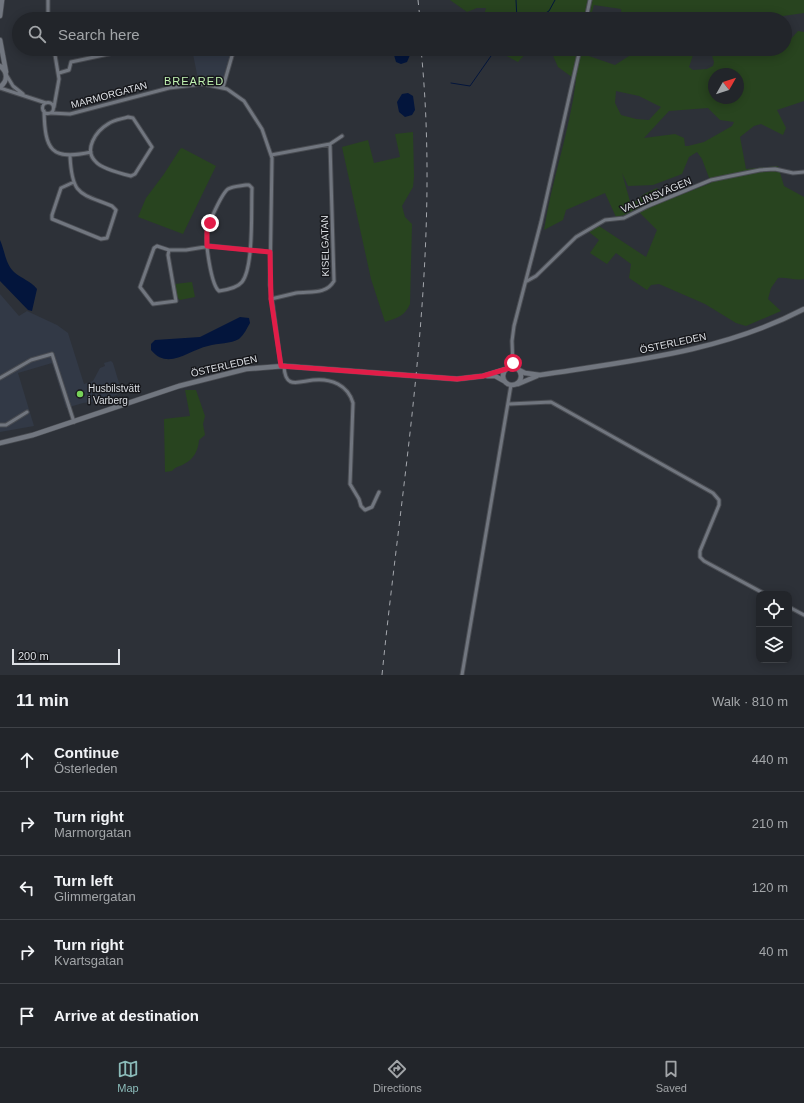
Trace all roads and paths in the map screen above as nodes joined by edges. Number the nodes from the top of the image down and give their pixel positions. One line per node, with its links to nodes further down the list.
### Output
1 (2, 0): 6 (main road)
2 (48, 0): 4 (street)
3 (590, 0): 5 (street)
4 (48, 12)
5 (587, 12)
6 (0, 16)
7 (0, 40): 14 (main road)
8 (55, 56): 13 (street)
9 (99, 56): 13 (street)
10 (232, 56): 16 (street)
11 (578, 56): 37 (street)
12 (0, 66): 14 (main road)
13 (59, 73): 17 (street)
14 (6, 74): 15 (main road); 18 (street)
15 (0, 87): 18 (street)
16 (223, 87): 24 (street, MARMORGATAN); 29 (street, MARMORGATAN)
17 (57, 94): 20 (street); 21 (street)
18 (26, 96): 19 (street)
19 (34, 100): 20 (street, MARMORGATAN); 22 (street)
20 (47, 103): 21 (street, MARMORGATAN); 22 (street)
21 (54, 108): 23 (street); 24 (street, MARMORGATAN)
22 (43, 109): 23 (street); 25 (street)
23 (51, 113): 24 (street, MARMORGATAN); 25 (street)
24 (61, 114)
25 (44, 122): 30 (street)
26 (342, 136): 27 (street)
27 (330, 144): 29 (street); 38 (street, KISELGATAN)
28 (91, 152): 28 (street); 30 (street)
29 (271, 155): 36 (street, MARMORGATAN)
30 (70, 156): 32 (street)
31 (804, 172): 37 (street, VALLINSVÄGEN)
32 (74, 182): 32 (street)
33 (207, 246): 34 (street); 35 (street); 35 (street); 35 (street)
34 (169, 250): 34 (street)
35 (250, 250): 36 (street)
36 (270, 252): 38 (street, MARMORGATAN)
37 (527, 281): 41 (street)
38 (271, 299): 40 (street, MARMORGATAN)
39 (804, 309): 45 (main road, ÖSTERLEDEN)
40 (283, 366): 44 (main road, ÖSTERLEDEN); 52 (main road, ÖSTERLEDEN); 55 (street, MARMORGATAN)
41 (513, 367): 42 (main road, ÖSTERLEDEN); 43 (main road, ÖSTERLEDEN)
42 (506, 369): 44 (main road, ÖSTERLEDEN); 47 (main road)
43 (519, 370): 45 (main road, ÖSTERLEDEN); 48 (main road)
44 (485, 375): 47 (main road, ÖSTERLEDEN)
45 (541, 375): 48 (main road, ÖSTERLEDEN)
46 (0, 378): 52 (street)
47 (505, 382): 49 (main road, ÖSTERLEDEN)
48 (517, 384): 49 (main road, ÖSTERLEDEN)
49 (511, 385): 50 (street)
50 (509, 404): 56 (street); 59 (street)
51 (27, 412): 53 (street)
52 (74, 422): 54 (main road, ÖSTERLEDEN)
53 (0, 425)
54 (0, 443)
55 (379, 492)
56 (760, 591)
57 (792, 609): 58 (street)
58 (804, 615)
59 (462, 675)

